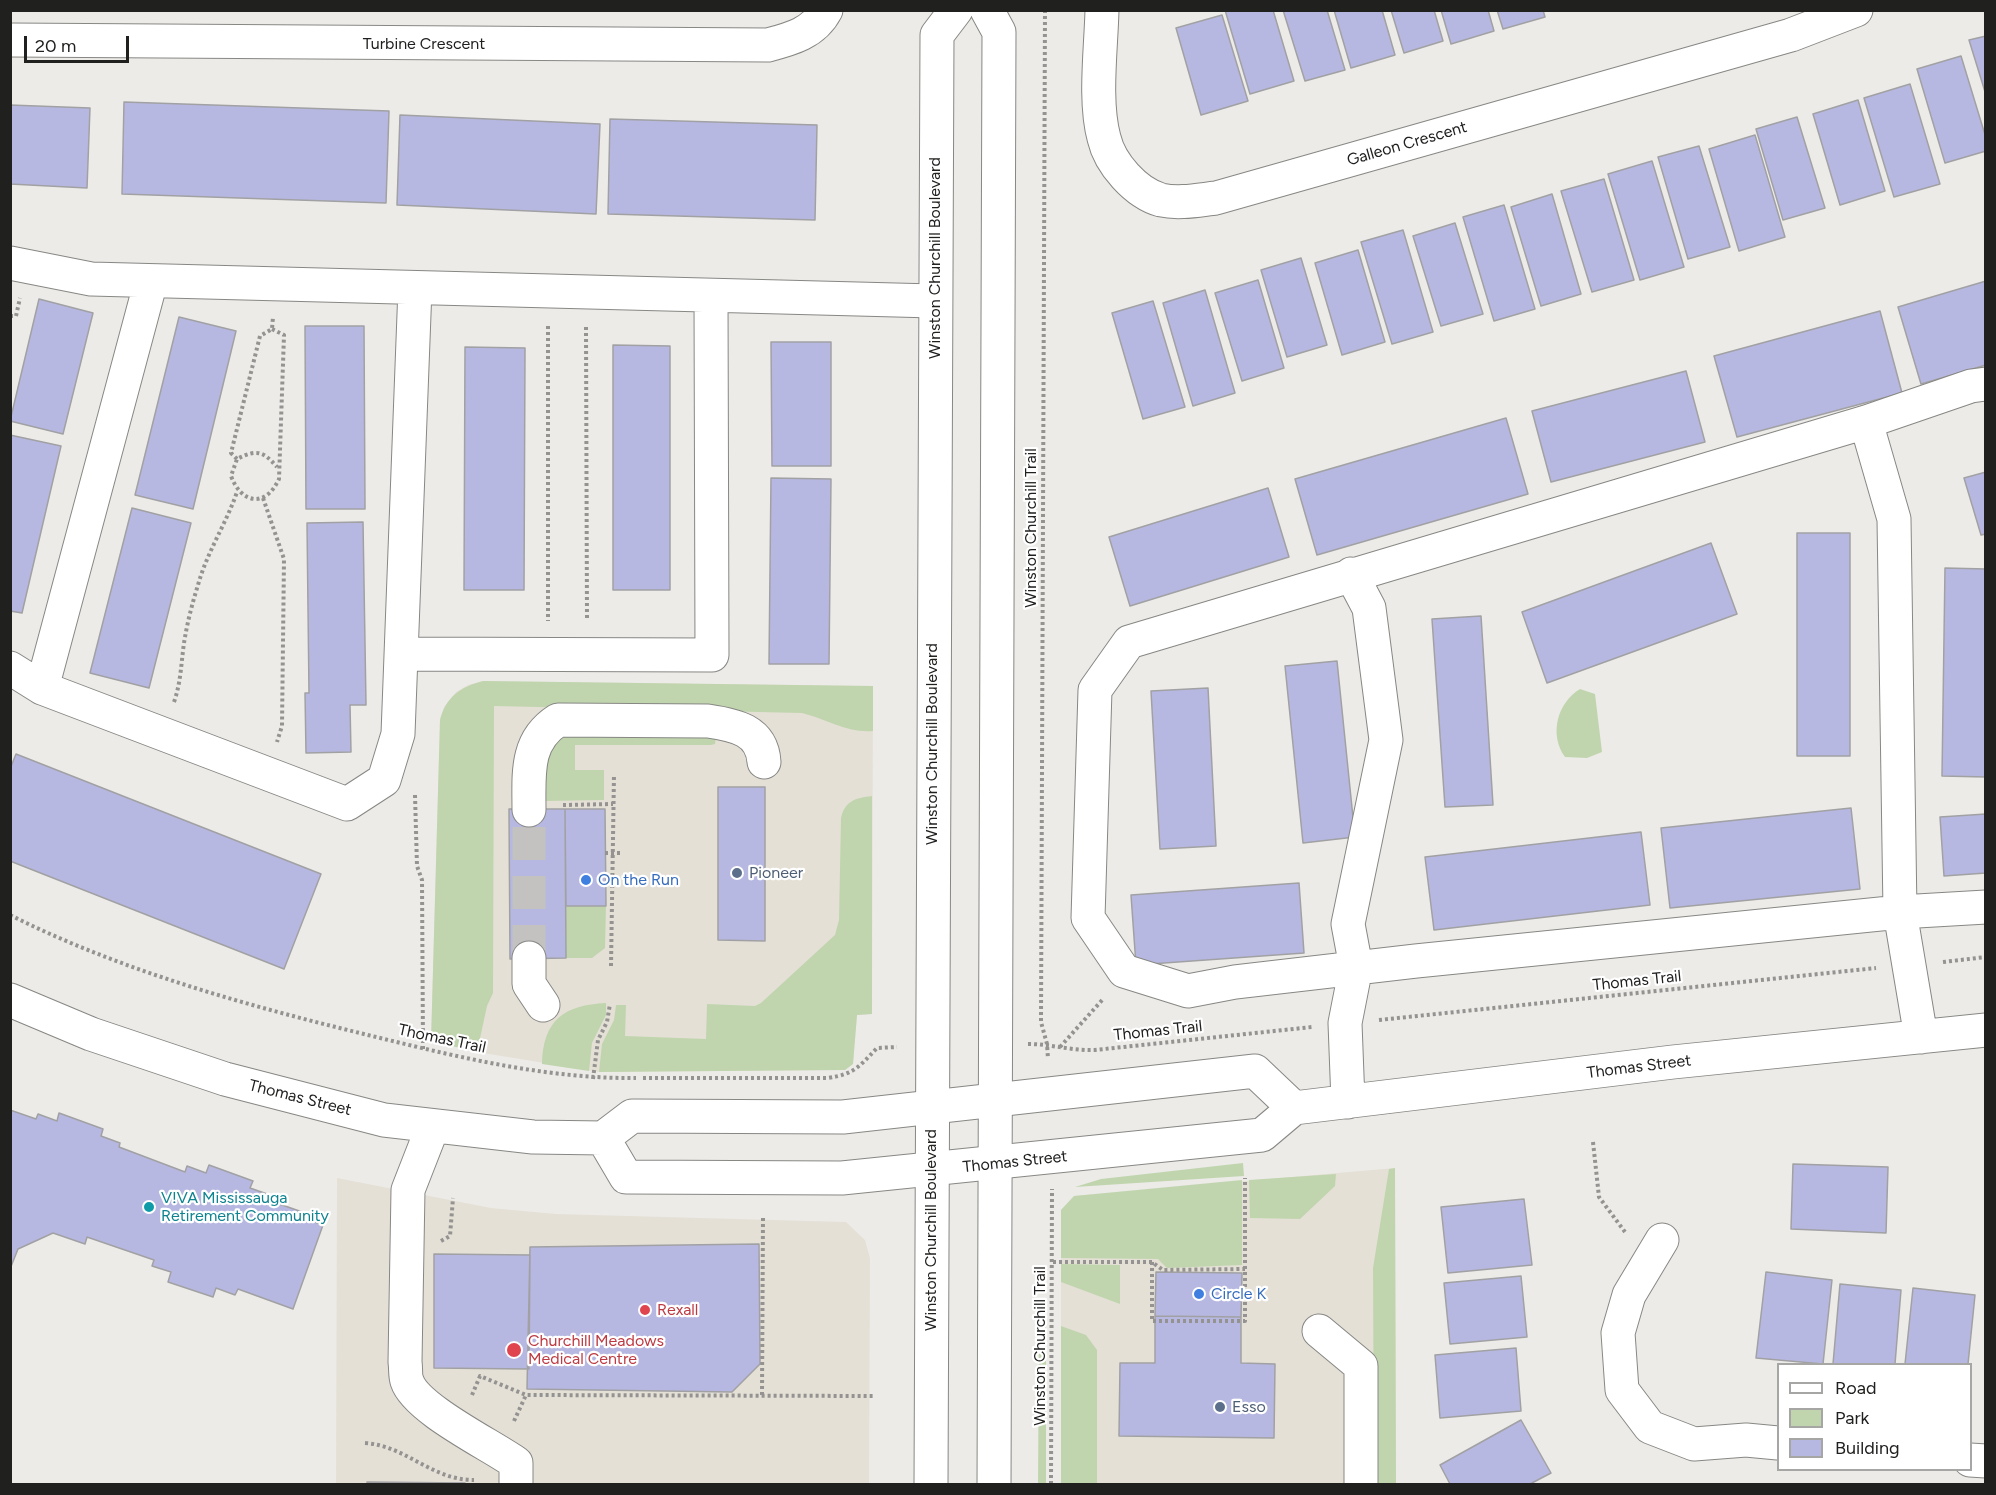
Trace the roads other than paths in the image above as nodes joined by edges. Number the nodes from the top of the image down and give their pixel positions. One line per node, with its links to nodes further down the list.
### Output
1 (826, 10): 6 (street, Turbine Crescent)
2 (956, 10): 11 (street, Winston Churchill Boulevard)
3 (987, 10): 28 (street)
4 (1102, 10): 5 (street, Galleon Crescent)
5 (1856, 10)
6 (10, 40)
7 (10, 263): 8 (street)
8 (151, 281): 9 (street); 17 (street)
9 (415, 288): 10 (street); 15 (street)
10 (711, 296): 11 (street); 15 (street)
11 (934, 301): 30 (street, Winston Churchill Boulevard)
12 (1986, 384): 13 (street)
13 (1866, 422): 14 (street); 21 (street)
14 (1351, 574): 23 (street); 23 (street)
15 (401, 654): 17 (street)
16 (10, 668): 17 (street)
17 (42, 688)
18 (764, 762): 19 (street)
19 (529, 810)
20 (1986, 907): 21 (street)
21 (1900, 912): 23 (street); 27 (street)
22 (529, 958): 25 (street)
23 (1356, 967): 29 (street)
24 (10, 1000): 32 (street, Thomas Street)
25 (543, 1005)
26 (1986, 1030): 27 (street, Thomas Street)
27 (1921, 1037): 29 (street, Thomas Street)
28 (995, 1100): 30 (street); 31 (street); 34 (street)
29 (1348, 1102): 31 (street, Thomas Street)
30 (931, 1107): 33 (street); 35 (street, Winston Churchill Boulevard)
31 (1294, 1108): 34 (street, Thomas Street)
32 (433, 1126): 33 (street, Thomas Street); 39 (street)
33 (603, 1138): 35 (street, Thomas Street)
34 (994, 1164): 35 (street, Thomas Street); 41 (street)
35 (931, 1170): 40 (street, Winston Churchill Boulevard)
36 (1654, 1251): 38 (street)
37 (1319, 1331): 42 (street)
38 (1777, 1443)
39 (516, 1485)
40 (931, 1485)
41 (994, 1485)
42 (1361, 1485)

